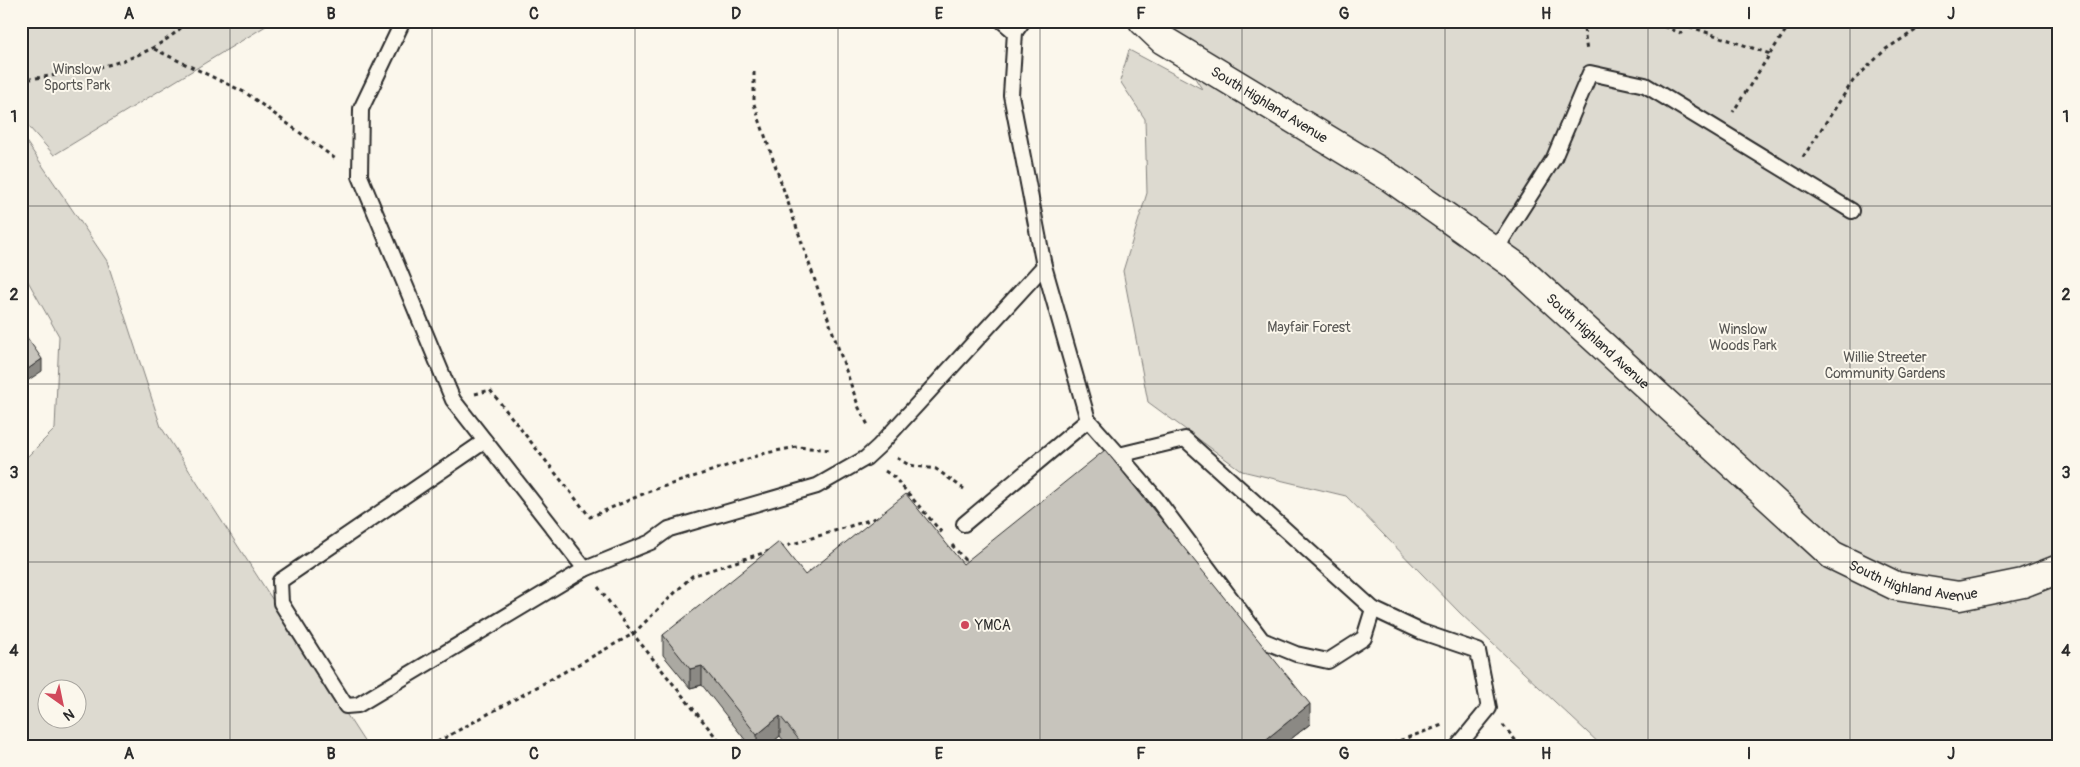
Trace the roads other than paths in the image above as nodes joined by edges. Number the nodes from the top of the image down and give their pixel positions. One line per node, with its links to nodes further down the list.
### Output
1 (403, 21): 9 (lane)
2 (1002, 21): 4 (lane)
3 (1143, 21): 6 (street, South Highland Avenue)
4 (1019, 27): 7 (lane)
5 (1852, 211): 6 (lane)
6 (1497, 252): 13 (street, South Highland Avenue)
7 (1044, 266): 8 (lane); 12 (lane)
8 (1088, 420): 10 (lane); 11 (lane)
9 (486, 441): 12 (lane); 12 (lane)
10 (1119, 455): 14 (lane); 14 (lane)
11 (964, 524)
12 (585, 569)
13 (2059, 569)
14 (1373, 609): 15 (lane)
15 (1458, 746)

